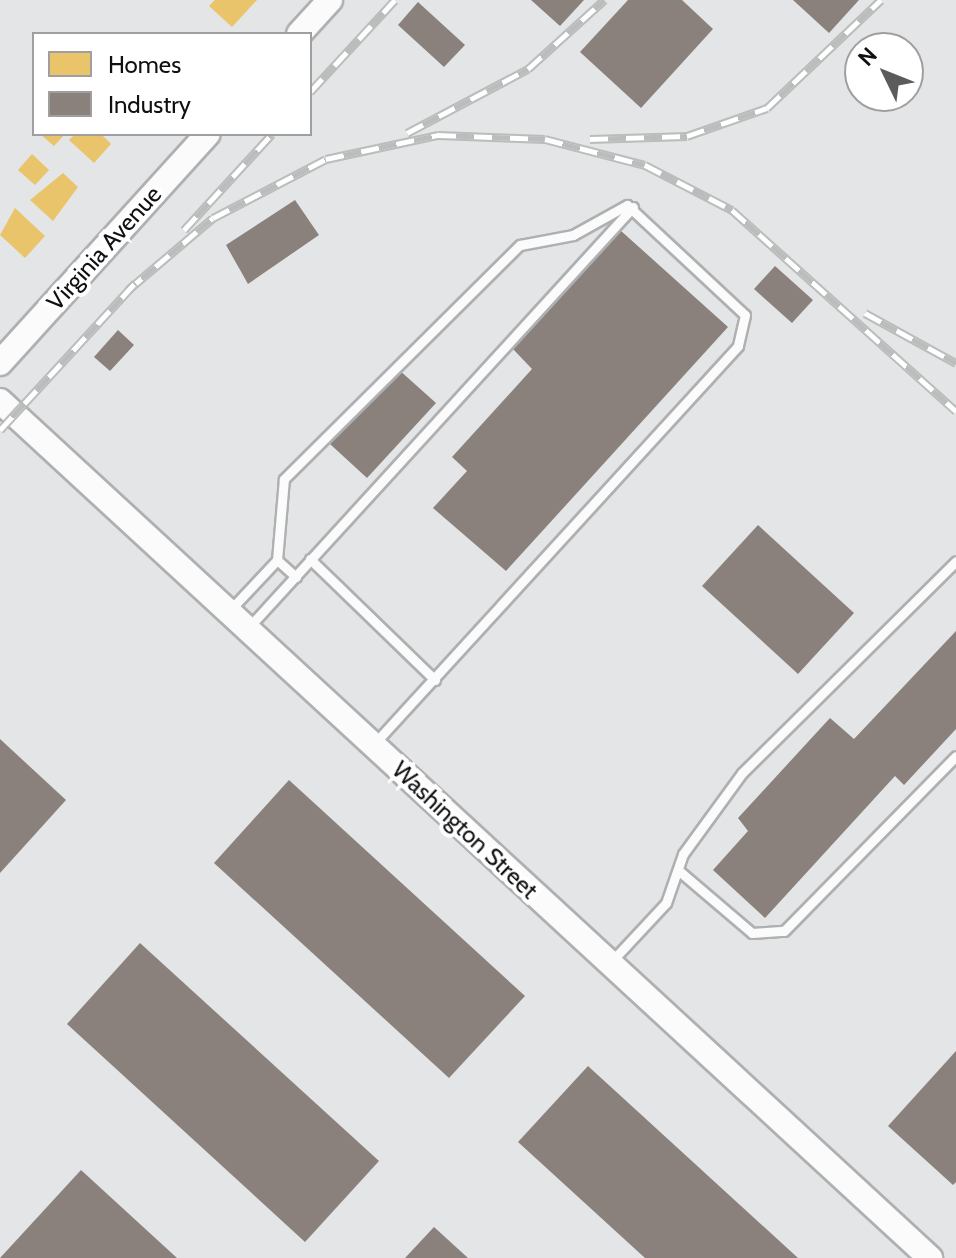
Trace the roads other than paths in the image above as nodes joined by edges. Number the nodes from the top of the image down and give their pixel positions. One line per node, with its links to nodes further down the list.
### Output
1 (330, 0): 2 (street)
2 (301, 32)
3 (206, 136): 5 (street, Virginia Avenue)
4 (633, 207): 7 (lane); 8 (lane); 13 (lane)
5 (0, 363)
6 (0, 401): 11 (street, Washington Street)
7 (310, 559): 10 (lane); 13 (lane)
8 (277, 560): 10 (lane); 11 (lane)
9 (956, 561): 16 (lane)
10 (296, 577): 12 (lane)
11 (228, 612): 12 (street, Washington Street)
12 (247, 629): 14 (street, Washington Street)
13 (435, 680): 14 (lane)
14 (373, 745): 17 (street, Washington Street)
15 (956, 756): 16 (lane)
16 (678, 870): 17 (lane)
17 (610, 963): 18 (street, Washington Street)
18 (930, 1258)

